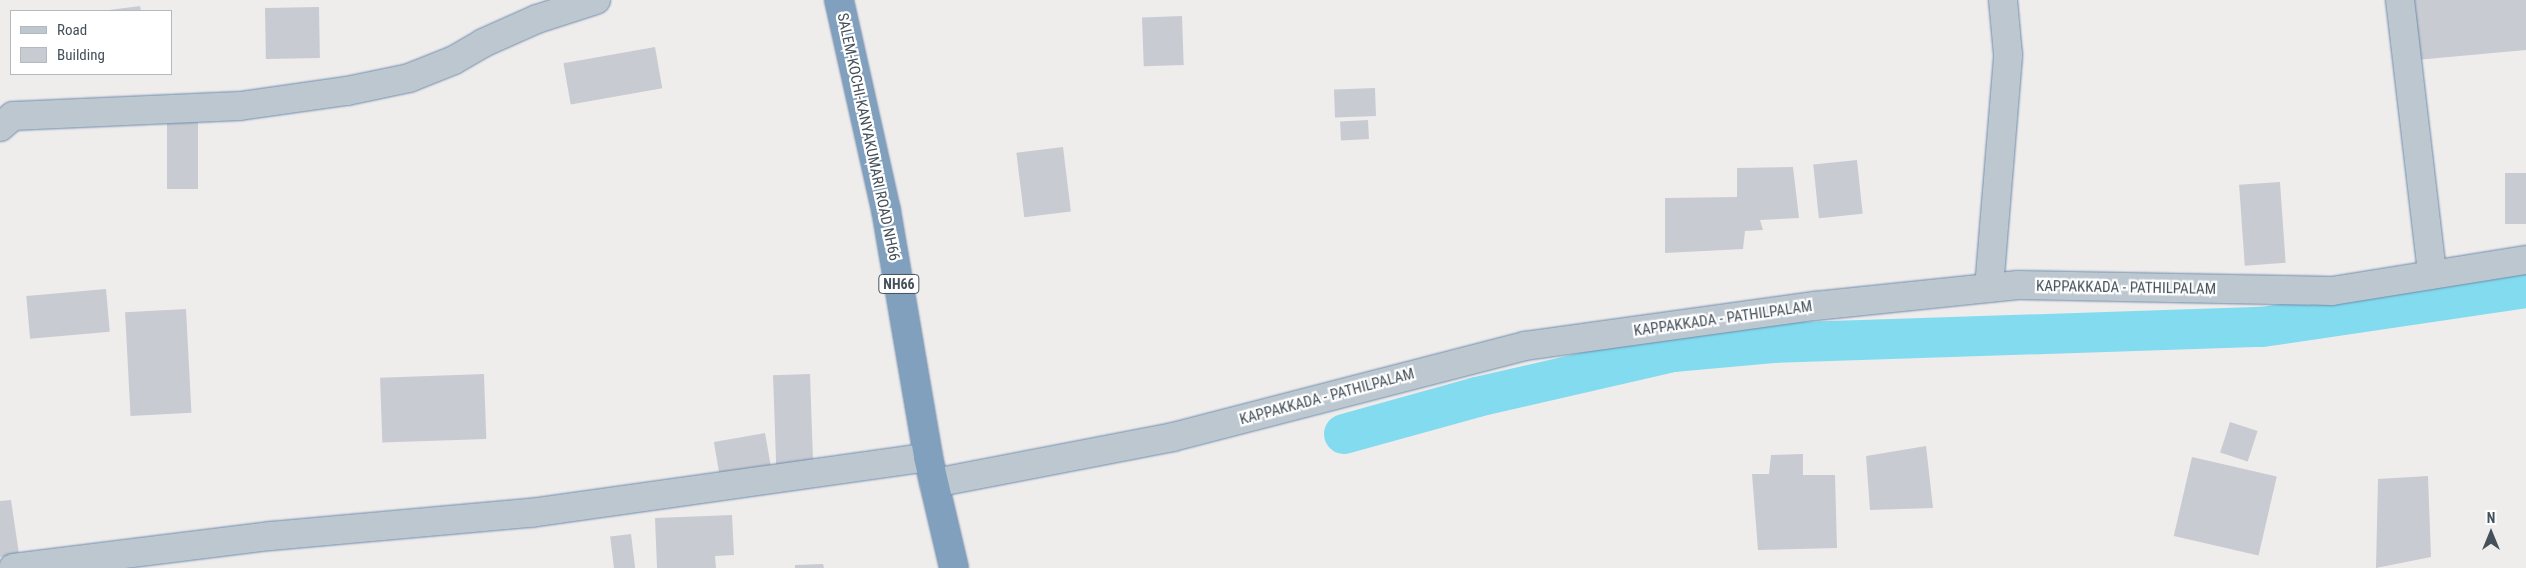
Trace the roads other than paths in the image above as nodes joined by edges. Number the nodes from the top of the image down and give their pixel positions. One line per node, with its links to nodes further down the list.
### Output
1 (596, 0): 5 (street)
2 (839, 0): 9 (highway, SALEM-KOCHI-KANYAKUMARI ROAD NH66 / NH66)
3 (2004, 0): 8 (street)
4 (2400, 0): 7 (street)
5 (0, 127)
6 (2526, 260): 7 (street, KAPPAKKADA - PATHILPALAM)
7 (2432, 274): 8 (street, KAPPAKKADA - PATHILPALAM)
8 (1989, 288): 10 (street, KAPPAKKADA - PATHILPALAM)
9 (928, 457): 10 (highway, SALEM-KOCHI-KANYAKUMARI ROAD NH66 / NH66); 11 (street)
10 (934, 484): 12 (highway, SALEM-KOCHI-KANYAKUMARI ROAD NH66 / NH66)
11 (13, 568)
12 (954, 568)

